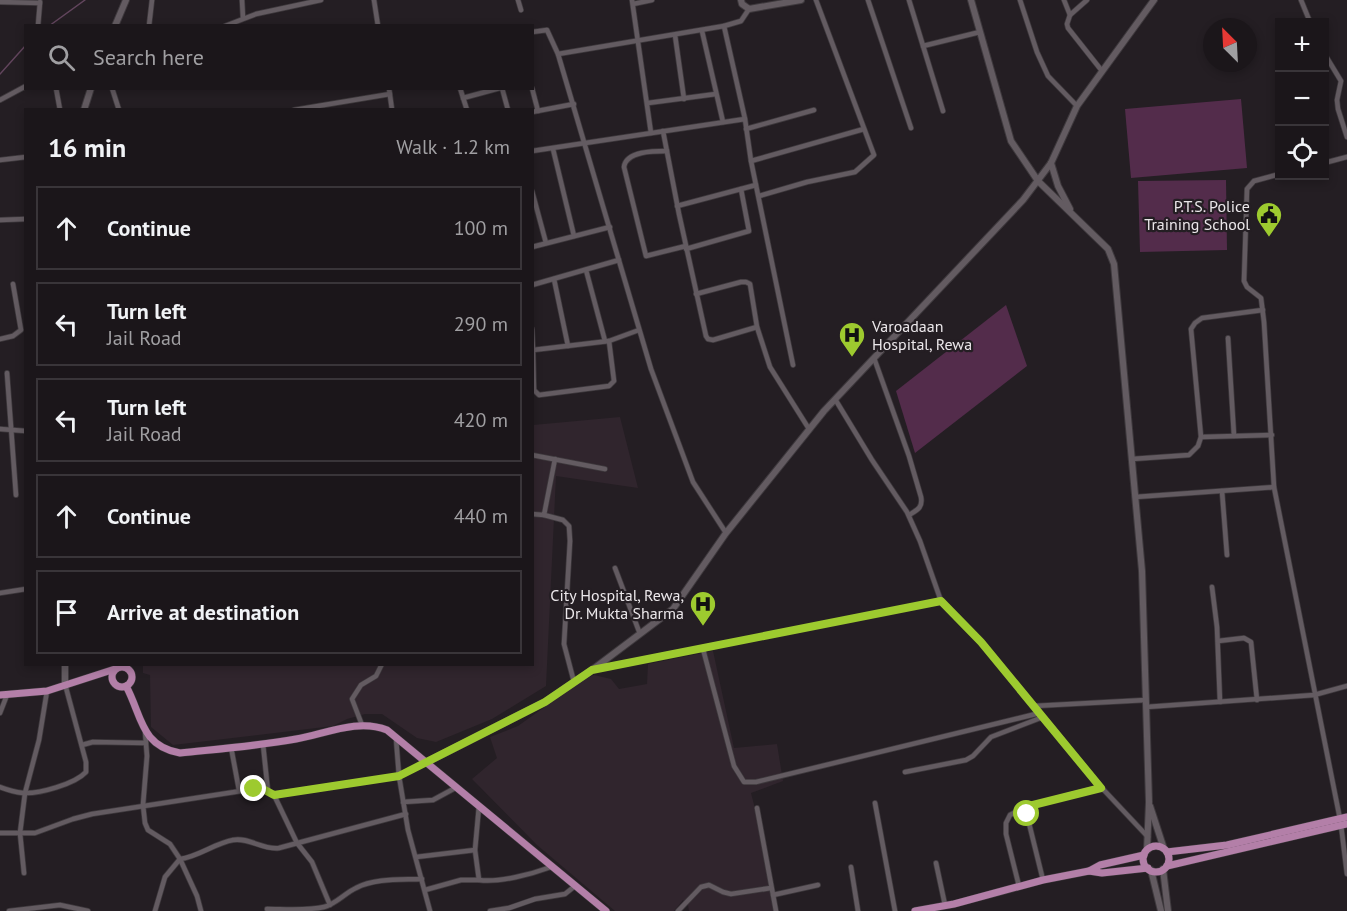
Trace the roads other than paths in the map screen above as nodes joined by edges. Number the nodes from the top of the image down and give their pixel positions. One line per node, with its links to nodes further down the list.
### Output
1 (126, 0): 29 (main road)
2 (152, 0): 30 (street)
3 (242, 0): 26 (street)
4 (321, 0): 26 (street)
5 (374, 0): 32 (street)
6 (518, 0): 23 (street)
7 (652, 0): 21 (street)
8 (741, 0): 24 (main road)
9 (801, 0): 22 (main road)
10 (816, 0): 73 (street)
11 (868, 0): 71 (street)
12 (909, 0): 39 (street)
13 (971, 0): 36 (main road)
14 (1020, 0): 58 (street)
15 (1064, 0): 25 (street)
16 (1087, 0): 25 (street)
17 (1154, 0): 42 (main road)
18 (1301, 0): 27 (street)
19 (0, 2): 20 (street)
20 (40, 2): 28 (street)
21 (633, 2): 38 (street)
22 (776, 2): 24 (main road)
23 (521, 9)
24 (749, 9): 33 (street)
25 (1070, 15): 42 (street)
26 (243, 18): 31 (street)
27 (1308, 18)
28 (37, 24)
29 (116, 24)
30 (149, 24)
31 (230, 24)
32 (378, 24)
33 (724, 26): 35 (street); 69 (street)
34 (534, 32): 40 (street)
35 (702, 32): 37 (street); 52 (street)
36 (980, 32): 39 (street); 88 (main road)
37 (675, 35): 38 (street); 54 (street)
38 (639, 41): 40 (street); 56 (street)
39 (923, 46): 68 (street)
40 (558, 54): 57 (street)
41 (1329, 61): 76 (street)
42 (1102, 72): 58 (main road)
43 (24, 87): 55 (street)
44 (56, 90): 59 (street)
45 (90, 90): 60 (main road)
46 (113, 90): 61 (street)
47 (461, 90): 53 (street)
48 (493, 90): 53 (street)
49 (502, 90): 65 (street)
50 (532, 90): 67 (street)
51 (389, 91): 62 (street); 63 (street)
52 (716, 94): 54 (street); 70 (street)
53 (463, 98): 64 (street)
54 (684, 99): 56 (street)
55 (0, 100)
56 (648, 103): 75 (street)
57 (574, 104): 67 (street); 77 (street)
58 (1077, 106): 86 (main road)
59 (60, 108)
60 (85, 108)
61 (118, 108)
62 (304, 108)
63 (392, 108)
64 (466, 108)
65 (507, 108)
66 (814, 110): 72 (street)
67 (535, 111)
68 (943, 111)
69 (745, 120): 70 (street); 72 (street)
70 (723, 122): 74 (street)
71 (911, 128)
72 (746, 129): 84 (street)
73 (864, 129): 84 (street); 91 (street)
74 (663, 131): 75 (street); 80 (street)
75 (651, 132): 77 (street)
76 (1347, 137)
77 (585, 143): 78 (street); 97 (street)
78 (553, 149): 79 (street); 98 (street)
79 (534, 151)
80 (667, 151): 93 (street); 101 (street)
81 (24, 157): 83 (street)
82 (1347, 157): 85 (street)
83 (0, 160)
84 (751, 161): 89 (street)
85 (1329, 162)
86 (1051, 163): 88 (main road); 94 (main road)
87 (1275, 175): 108 (street)
88 (1038, 181): 94 (main road); 116 (main road)
89 (756, 185): 90 (street); 91 (street)
90 (741, 189): 93 (street); 101 (street)
91 (759, 196): 117 (street)
92 (534, 198): 99 (street)
93 (677, 206): 101 (street)
94 (1071, 213): 130 (main road)
95 (0, 219): 96 (street)
96 (24, 219)
97 (610, 227): 98 (street); 102 (street)
98 (574, 236): 99 (street)
99 (546, 243): 100 (street)
100 (534, 246)
101 (686, 248): 107 (street)
102 (619, 260): 103 (street); 110 (street)
103 (586, 270): 104 (street); 113 (street)
104 (554, 279): 106 (street); 114 (street)
105 (13, 284): 112 (street)
106 (534, 284)
107 (696, 294): 109 (street); 109 (street)
108 (1263, 310): 125 (street); 127 (street)
109 (757, 327): 122 (street)
110 (639, 330): 113 (street); 139 (street)
111 (1228, 338): 126 (street)
112 (0, 339)
113 (607, 341): 114 (street); 119 (street)
114 (568, 346): 115 (street)
115 (534, 350)
116 (874, 358): 120 (main road); 138 (street)
117 (793, 365)
118 (7, 373): 123 (street)
119 (534, 390)
120 (835, 399): 122 (main road); 138 (street)
121 (0, 429): 123 (street)
122 (809, 429): 139 (main road)
123 (12, 430): 124 (street); 134 (street)
124 (24, 431)
125 (1272, 435): 126 (street); 132 (street)
126 (1234, 436): 127 (street)
127 (1201, 437): 130 (street)
128 (534, 455): 129 (street)
129 (555, 459): 131 (street); 137 (street)
130 (1132, 459): 135 (main road)
131 (605, 469)
132 (1274, 487): 133 (street); 159 (street)
133 (1222, 491): 135 (street); 140 (street)
134 (16, 495)
135 (1135, 496): 162 (main road)
136 (534, 514): 137 (street)
137 (544, 515): 153 (street)
138 (909, 515): 145 (street)
139 (726, 533): 146 (main road)
140 (1227, 555)
141 (615, 568): 146 (street)
142 (1212, 587): 147 (street)
143 (24, 589): 144 (street)
144 (0, 593)
145 (941, 601): 148 (street); 163 (street)
146 (640, 634): 152 (main road)
147 (1218, 641): 160 (street); 161 (street)
148 (703, 649): 152 (street); 165 (street)
149 (65, 666): 154 (main road)
150 (381, 666): 166 (street)
151 (115, 669): 154 (main road); 155 (main road); 155 (main road)
152 (592, 670): 153 (main road)
153 (574, 682): 173 (main road)
154 (65, 684): 157 (main road); 171 (street)
155 (126, 686): 167 (main road)
156 (1347, 686): 159 (street)
157 (47, 691): 158 (main road); 181 (street)
158 (4, 695): 164 (street)
159 (1314, 695): 160 (street); 191 (street)
160 (1257, 700): 161 (street)
161 (1220, 702): 162 (street)
162 (1146, 704): 163 (street); 184 (main road)
163 (1034, 706): 165 (street)
164 (0, 713)
165 (1041, 715): 174 (street); 178 (street)
166 (362, 725): 168 (main road); 170 (main road)
167 (145, 731): 169 (street); 172 (main road)
168 (396, 738): 173 (main road); 175 (street)
169 (146, 743): 171 (street); 186 (street)
170 (262, 743): 172 (main road); 180 (street)
171 (82, 745): 181 (street)
172 (231, 747): 179 (street)
173 (427, 762): 175 (street); 177 (main road)
174 (904, 772)
175 (399, 776): 182 (street); 183 (street)
176 (0, 787): 181 (street)
177 (457, 787): 183 (street); 187 (main road)
178 (1101, 788): 188 (street); 194 (street)
179 (239, 790): 180 (street); 186 (street)
180 (268, 792): 182 (street)
181 (25, 794): 193 (street)
182 (274, 795): 195 (street)
183 (404, 802): 190 (street)
184 (1149, 802): 194 (main road); 197 (main road)
185 (875, 803): 231 (street)
186 (144, 805): 193 (street); 200 (street)
187 (479, 806): 196 (street); 202 (main road)
188 (1025, 807): 211 (street); 214 (street)
189 (757, 808): 215 (street)
190 (406, 814): 195 (street); 199 (street)
191 (1344, 821): 197 (main road); 204 (main road); 208 (street)
192 (0, 833): 193 (street)
193 (21, 833): 207 (street)
194 (1148, 837): 198 (main road)
195 (297, 843): 200 (street); 219 (street)
196 (475, 850): 199 (street); 210 (street)
197 (1166, 850): 198 (main road); 204 (main road)
198 (1146, 853): 205 (main road); 206 (main road)
199 (416, 857): 209 (street)
200 (180, 860): 223 (street); 224 (street)
201 (936, 863): 218 (street)
202 (551, 867): 210 (street); 213 (main road)
203 (851, 867): 230 (street)
204 (1165, 868): 205 (main road); 234 (main road)
205 (1149, 869): 206 (main road); 233 (main road)
206 (1089, 871): 211 (main road)
207 (24, 873)
208 (1347, 874)
209 (422, 879): 216 (street); 219 (street)
210 (479, 880): 216 (street)
211 (1043, 880): 214 (main road)
212 (818, 885): 217 (street)
213 (575, 886): 226 (street); 227 (main road)
214 (1019, 886): 218 (main road)
215 (771, 888): 217 (street); 228 (street)
216 (425, 890): 225 (street)
217 (773, 895): 229 (street)
218 (945, 905): 232 (main road)
219 (326, 908): 220 (street)
220 (267, 909)
221 (9, 911): 222 (street)
222 (88, 911)
223 (154, 911)
224 (201, 911)
225 (430, 911)
226 (490, 911)
227 (606, 911)
228 (678, 911)
229 (776, 911)
230 (858, 911)
231 (895, 911)
232 (915, 911)
233 (1161, 911)
234 (1168, 911)

